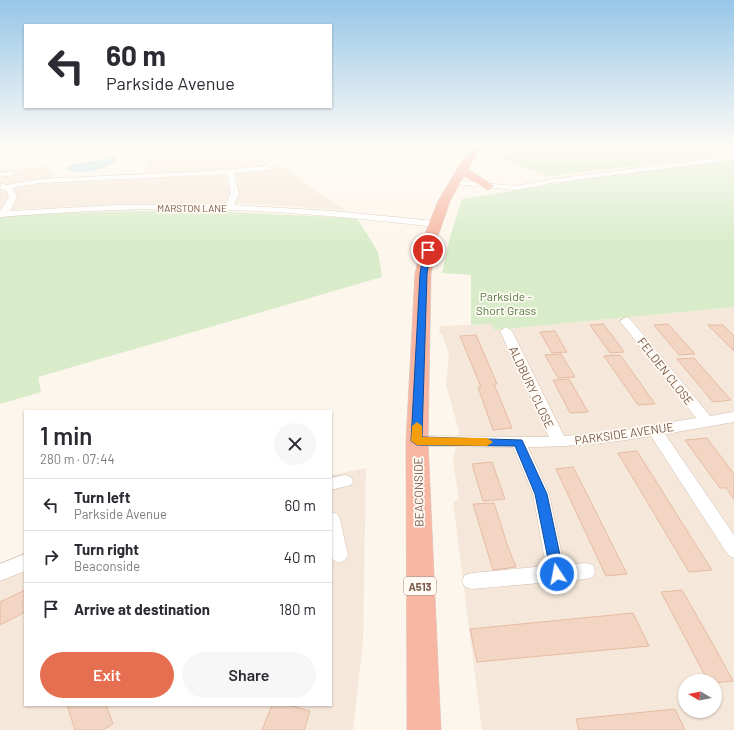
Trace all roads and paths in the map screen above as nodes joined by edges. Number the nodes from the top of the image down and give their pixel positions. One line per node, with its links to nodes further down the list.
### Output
1 (81, 179): 7 (street)
2 (232, 179): 9 (street)
3 (455, 179): 6 (highway, BEACONSIDE / A513)
4 (475, 179): 8 (highway)
5 (566, 179): 8 (street)
6 (453, 182): 8 (street); 11 (highway, BEACONSIDE / A513)
7 (4, 185): 10 (street)
8 (488, 186)
9 (228, 207): 10 (street, MARSTON LANE); 11 (street, MARSTON LANE)
10 (2, 214)
11 (435, 224): 17 (highway, BEACONSIDE / A513)
12 (626, 320): 15 (street, FELDEN CLOSE)
13 (506, 331): 19 (street, ALDBURY CLOSE)
14 (734, 417): 15 (street, PARKSIDE AVENUE)
15 (706, 421): 16 (street, PARKSIDE AVENUE)
16 (654, 430): 19 (street, PARKSIDE AVENUE); 21 (street)
17 (417, 441): 18 (street, PARKSIDE AVENUE); 28 (highway, BEACONSIDE / A513)
18 (518, 442): 19 (street, PARKSIDE AVENUE); 26 (street)
19 (559, 442)
20 (332, 523): 22 (street)
21 (734, 550)
22 (339, 554)
23 (24, 562): 25 (street)
24 (586, 571): 26 (street)
25 (0, 573)
26 (557, 574): 27 (street)
27 (472, 581)
28 (424, 730)

